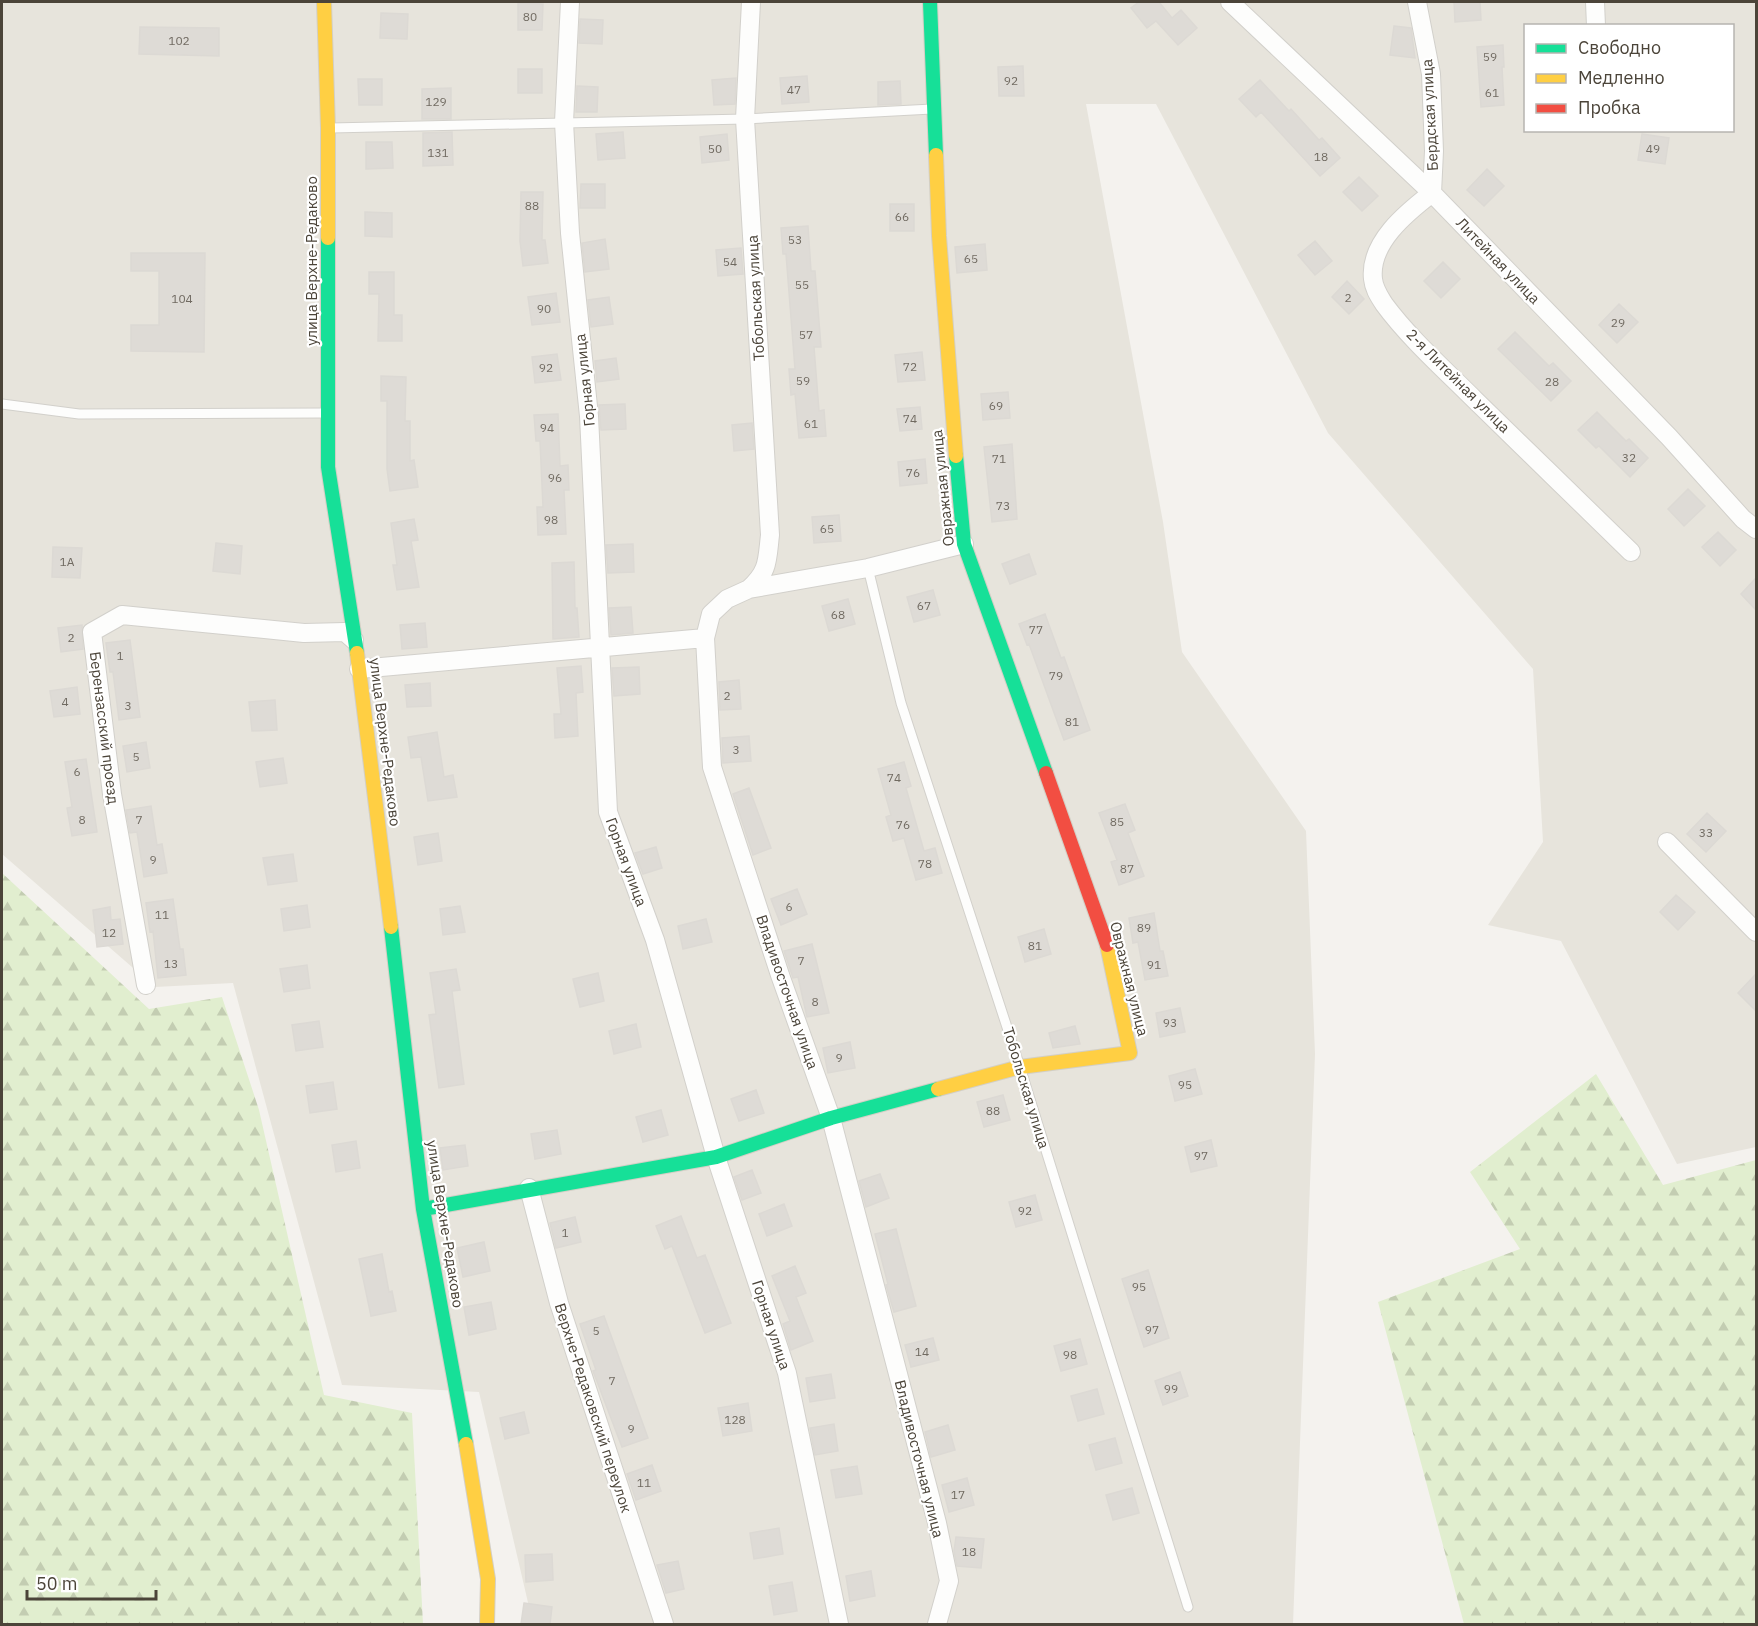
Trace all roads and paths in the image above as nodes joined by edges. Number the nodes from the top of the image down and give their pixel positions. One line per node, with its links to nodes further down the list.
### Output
1 (324, 2): 12 (street, улица Верхне-Редаково)
2 (570, 2): 11 (street, Горная улица)
3 (751, 2): 10 (street, Тобольская улица)
4 (930, 2): 9 (street, Овражная улица)
5 (1230, 2): 13 (street, Литейная улица)
6 (1417, 2): 13 (street, Бердская улица)
7 (1595, 2): 8 (street)
8 (1596, 24)
9 (933, 109): 10 (lane); 17 (street, Овражная улица)
10 (746, 119): 11 (lane); 20 (street, Тобольская улица)
11 (564, 122): 12 (lane); 23 (street, Горная улица)
12 (328, 128): 15 (street, улица Верхне-Редаково)
13 (1432, 193): 16 (street, Литейная улица); 18 (street, 2-я Литейная улица)
14 (2, 405): 15 (lane)
15 (328, 413): 22 (street, улица Верхне-Редаково)
16 (1756, 529)
17 (964, 544): 19 (street, Владивосточная улица); 28 (street, Овражная улица)
18 (1631, 552)
19 (868, 568): 20 (street, Владивосточная улица); 28 (lane, Тобольская улица)
20 (749, 588): 21 (street, Владивосточная улица)
21 (705, 638): 23 (street); 29 (street, Владивосточная улица)
22 (354, 639): 24 (street, улица Верхне-Редаково); 27 (street, Берензасский проезд)
23 (599, 649): 24 (street); 30 (street, Горная улица)
24 (359, 669): 32 (street, улица Верхне-Редаково)
25 (1667, 842): 26 (street)
26 (1756, 932)
27 (146, 985)
28 (1020, 1067): 29 (street); 33 (lane, Тобольская улица)
29 (831, 1118): 30 (street); 37 (street, Владивосточная улица)
30 (716, 1157): 31 (street); 36 (street, Горная улица)
31 (529, 1188): 32 (street); 35 (street, Верхне-Редаковский переулок)
32 (423, 1209): 34 (street, улица Верхне-Редаково)
33 (1188, 1607)
34 (488, 1624)
35 (664, 1624)
36 (839, 1624)
37 (937, 1624)

